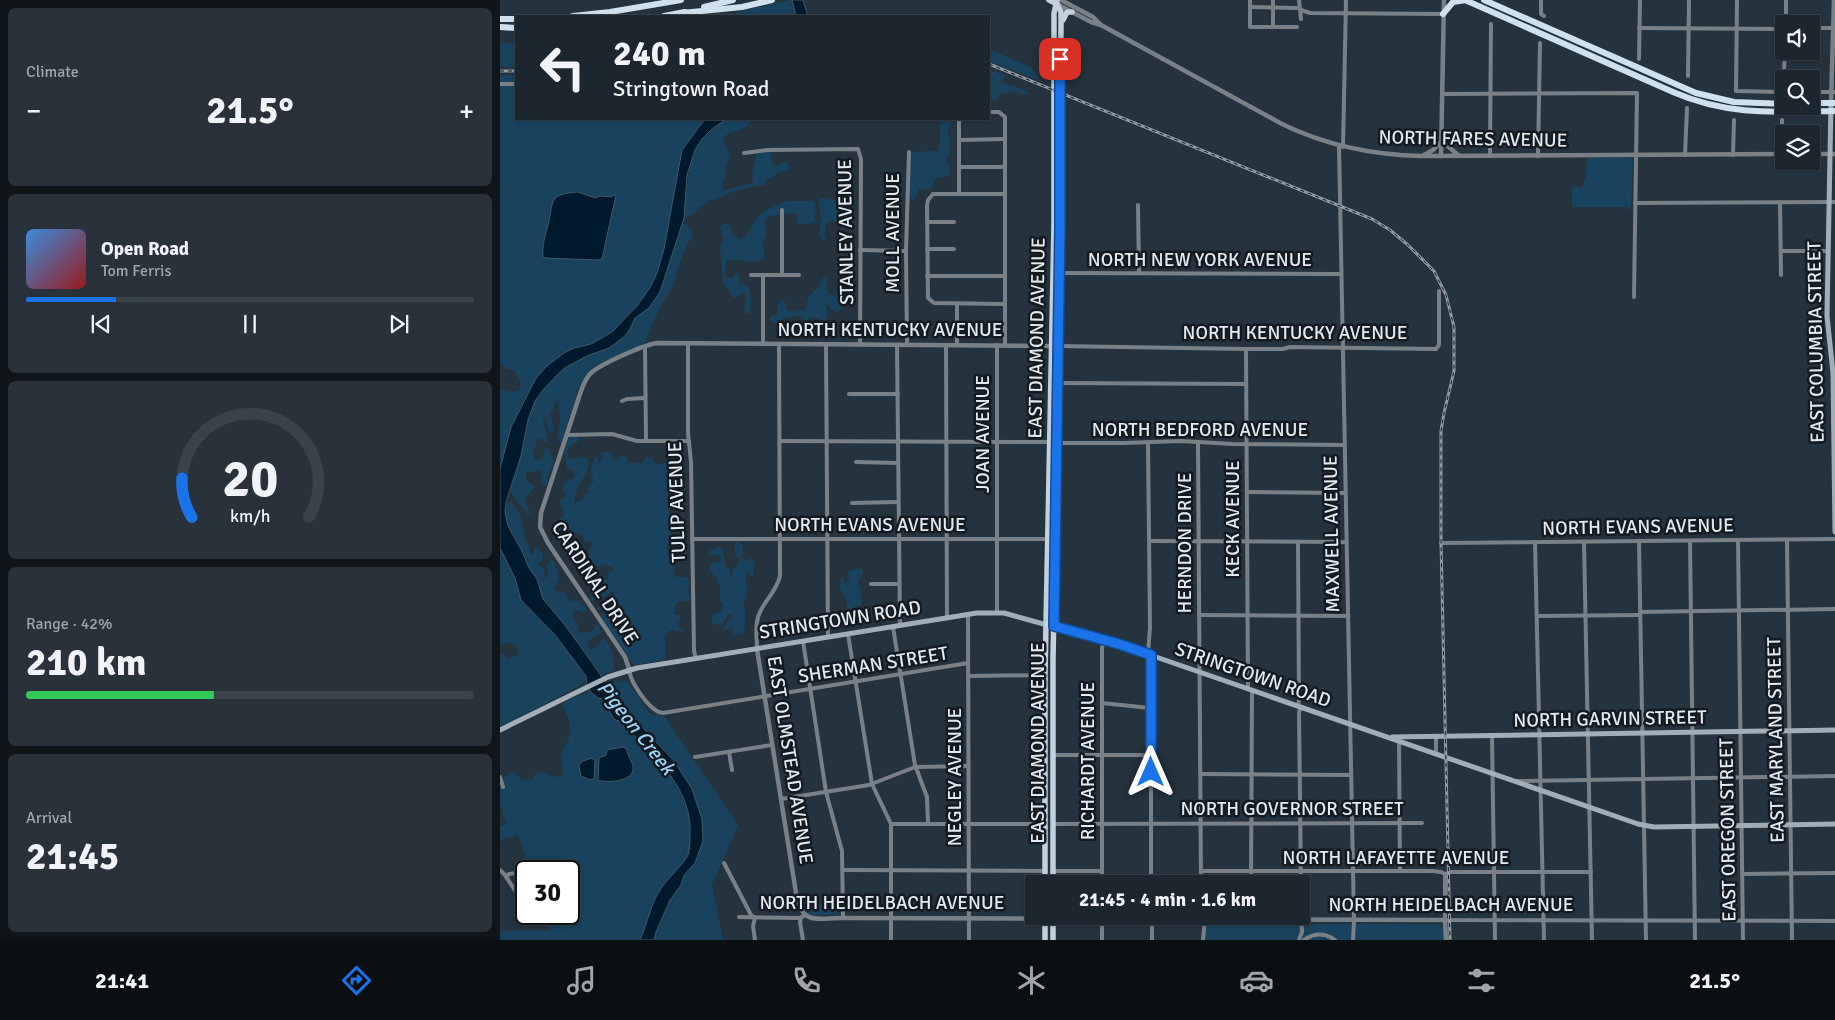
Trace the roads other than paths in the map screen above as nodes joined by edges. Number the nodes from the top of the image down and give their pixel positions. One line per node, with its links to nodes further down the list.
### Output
1 (681, 0): 26 (highway)
2 (733, 0): 23 (highway)
3 (772, 0): 23 (highway)
4 (1049, 0): 18 (main road, NORTH FARES AVENUE)
5 (1250, 0): 19 (street)
6 (1273, 0): 20 (street)
7 (1299, 0): 21 (street)
8 (1346, 0): 24 (street, MAXWELL AVENUE)
9 (1444, 0): 25 (street)
10 (1466, 0): 25 (highway); 61 (highway)
11 (1484, 0): 59 (highway)
12 (1541, 0): 28 (street)
13 (1640, 0): 40 (street)
14 (1689, 0): 44 (street)
15 (1737, 0): 45 (street)
16 (1786, 0): 29 (street)
17 (1834, 0): 43 (street, EAST COLUMBIA STREET)
18 (1059, 1): 22 (street, NORTH FARES AVENUE); 33 (main road, EAST DIAMOND AVENUE); 35 (street, NORTH FARES AVENUE); 127 (main road, EAST DIAMOND AVENUE)
19 (1250, 7): 20 (street); 37 (street)
20 (1273, 7): 21 (street); 37 (street)
21 (1300, 9): 24 (street); 32 (street)
22 (1072, 12): 33 (main road); 35 (street, NORTH FARES AVENUE)
23 (682, 13): 27 (highway)
24 (1346, 13): 25 (street); 70 (street, MAXWELL AVENUE)
25 (1443, 14): 54 (street)
26 (582, 15)
27 (670, 15)
28 (1542, 15)
29 (1786, 15)
30 (500, 19): 31 (highway)
31 (515, 19)
32 (1301, 19)
33 (1061, 24): 100 (main road, EAST DIAMOND AVENUE)
34 (1492, 24): 55 (street)
35 (1101, 25): 70 (street, NORTH FARES AVENUE)
36 (500, 27): 39 (highway)
37 (1273, 27): 38 (street)
38 (1297, 27)
39 (515, 28)
40 (1639, 28): 44 (street); 47 (street)
41 (1775, 28): 45 (street)
42 (1820, 28): 43 (street)
43 (1834, 28): 53 (street, EAST COLUMBIA STREET)
44 (1688, 29): 45 (street); 48 (street)
45 (1736, 29): 51 (street)
46 (1540, 44): 56 (street)
47 (1638, 59)
48 (1688, 76)
49 (500, 84): 50 (street)
50 (515, 84)
51 (1775, 92)
52 (1820, 92): 53 (street)
53 (1833, 92): 58 (street, EAST COLUMBIA STREET)
54 (1442, 94): 55 (street); 69 (street)
55 (1491, 94): 56 (street); 81 (street)
56 (1539, 94): 75 (street); 82 (street)
57 (1820, 103): 58 (highway)
58 (1833, 103): 61 (main road, EAST COLUMBIA STREET)
59 (1775, 104)
60 (1687, 108): 76 (street)
61 (1833, 111): 74 (main road, EAST COLUMBIA STREET)
62 (990, 112): 67 (street)
63 (959, 120): 68 (street)
64 (1734, 120): 77 (street)
65 (1782, 120): 66 (street)
66 (1782, 125)
67 (1004, 139): 68 (street); 84 (street)
68 (959, 140): 83 (street)
69 (1442, 141): 78 (street); 79 (street); 80 (street)
70 (1341, 146): 78 (street, NORTH FARES AVENUE); 102 (street, MAXWELL AVENUE)
71 (909, 152): 97 (street, MOLL AVENUE)
72 (744, 153): 96 (street, STANLEY AVENUE)
73 (1775, 154): 77 (street, NORTH FARES AVENUE)
74 (1832, 154): 87 (main road, EAST COLUMBIA STREET)
75 (1636, 155): 76 (street, NORTH FARES AVENUE); 82 (street, NORTH FARES AVENUE); 88 (street)
76 (1685, 155): 77 (street, NORTH FARES AVENUE)
77 (1733, 155)
78 (1422, 156): 79 (street, NORTH FARES AVENUE)
79 (1441, 156): 80 (street, NORTH FARES AVENUE)
80 (1459, 156): 81 (street, NORTH FARES AVENUE)
81 (1490, 156): 82 (street, NORTH FARES AVENUE)
82 (1538, 156)
83 (959, 167): 84 (street); 85 (street)
84 (1004, 167): 86 (street)
85 (959, 194): 86 (street); 92 (street)
86 (1004, 194): 109 (street)
87 (1832, 202): 89 (street); 99 (main road, EAST COLUMBIA STREET)
88 (1635, 203): 89 (street); 113 (street)
89 (1780, 203): 98 (street)
90 (1138, 204): 101 (street)
91 (782, 210): 105 (street)
92 (928, 222): 93 (street); 94 (street)
93 (954, 222)
94 (927, 249): 95 (street); 108 (street)
95 (954, 249)
96 (860, 250): 97 (street); 120 (street, STANLEY AVENUE)
97 (906, 251): 122 (street, MOLL AVENUE)
98 (1781, 251): 99 (street); 107 (street)
99 (1828, 252): 110 (main road, EAST COLUMBIA STREET)
100 (1059, 273): 101 (street, NORTH NEW YORK AVENUE); 127 (main road, EAST DIAMOND AVENUE)
101 (1140, 273): 102 (street, NORTH NEW YORK AVENUE)
102 (1341, 274): 129 (street, MAXWELL AVENUE)
103 (750, 275): 104 (street)
104 (763, 275): 105 (street); 117 (street)
105 (782, 275): 106 (street)
106 (798, 275)
107 (1781, 275)
108 (927, 276): 109 (street); 114 (street)
109 (1004, 276): 115 (street)
110 (1828, 285): 111 (street); 157 (main road, EAST COLUMBIA STREET)
111 (1835, 285)
112 (1439, 291): 129 (street, NORTH KENTUCKY AVENUE)
113 (1634, 297)
114 (957, 304): 115 (street); 124 (street)
115 (1005, 304): 126 (street)
116 (688, 344): 117 (street, NORTH KENTUCKY AVENUE); 128 (street, NORTH KENTUCKY AVENUE); 139 (street, TULIP AVENUE)
117 (763, 344): 118 (street, NORTH KENTUCKY AVENUE)
118 (779, 344): 119 (street, NORTH KENTUCKY AVENUE); 140 (street, EAST OLMSTEAD AVENUE)
119 (826, 344): 120 (street, NORTH KENTUCKY AVENUE); 141 (street)
120 (860, 344): 121 (street, NORTH KENTUCKY AVENUE)
121 (898, 345): 122 (street, NORTH KENTUCKY AVENUE); 134 (street)
122 (907, 345): 123 (street, NORTH KENTUCKY AVENUE)
123 (946, 345): 124 (street, NORTH KENTUCKY AVENUE); 143 (street)
124 (957, 345): 125 (street, NORTH KENTUCKY AVENUE)
125 (996, 345): 126 (street, NORTH KENTUCKY AVENUE); 144 (street, JOAN AVENUE)
126 (1005, 345): 127 (street, NORTH KENTUCKY AVENUE)
127 (1054, 346): 130 (street, NORTH KENTUCKY AVENUE); 131 (main road, EAST DIAMOND AVENUE); 145 (main road, EAST DIAMOND AVENUE)
128 (645, 347): 135 (street); 137 (street, CARDINAL DRIVE)
129 (1342, 348): 130 (street, NORTH KENTUCKY AVENUE); 150 (street, MAXWELL AVENUE)
130 (1246, 349): 132 (street, KECK AVENUE)
131 (1057, 383): 132 (street); 146 (main road, EAST DIAMOND AVENUE)
132 (1246, 384): 149 (street, KECK AVENUE)
133 (849, 394): 134 (street)
134 (898, 394): 142 (street)
135 (645, 398): 136 (street); 138 (street)
136 (622, 401)
137 (567, 434): 138 (street); 206 (street, CARDINAL DRIVE)
138 (646, 441): 139 (street)
139 (689, 441): 158 (street, TULIP AVENUE)
140 (780, 441): 141 (street); 159 (street, EAST OLMSTEAD AVENUE)
141 (827, 441): 142 (street); 165 (street)
142 (898, 442): 143 (street); 152 (street)
143 (947, 442): 144 (street); 161 (street)
144 (997, 442): 145 (street); 162 (street, JOAN AVENUE)
145 (1050, 442): 163 (main road, EAST DIAMOND AVENUE)
146 (1057, 443): 147 (street, NORTH BEDFORD AVENUE); 196 (main road, EAST DIAMOND AVENUE)
147 (1148, 443): 148 (street, NORTH BEDFORD AVENUE); 168 (street)
148 (1198, 443): 149 (street, NORTH BEDFORD AVENUE); 169 (street, HERNDON DRIVE)
149 (1247, 444): 150 (street, NORTH BEDFORD AVENUE); 153 (street, KECK AVENUE)
150 (1344, 445): 154 (street, MAXWELL AVENUE)
151 (856, 462): 152 (street)
152 (898, 463): 155 (street)
153 (1247, 492): 154 (street); 172 (street, KECK AVENUE)
154 (1345, 493): 174 (street, MAXWELL AVENUE)
155 (898, 502): 156 (street); 160 (street)
156 (852, 503)
157 (1835, 532)
158 (692, 539): 159 (street, NORTH EVANS AVENUE); 204 (street, TULIP AVENUE)
159 (780, 539): 165 (street, NORTH EVANS AVENUE); 202 (street, EAST OLMSTEAD AVENUE)
160 (899, 539): 161 (street, NORTH EVANS AVENUE); 165 (street, NORTH EVANS AVENUE); 179 (street)
161 (947, 539): 162 (street, NORTH EVANS AVENUE); 193 (street)
162 (997, 539): 163 (street, NORTH EVANS AVENUE); 183 (street, JOAN AVENUE)
163 (1048, 539): 194 (main road, EAST DIAMOND AVENUE)
164 (1835, 539): 167 (street, NORTH EVANS AVENUE)
165 (828, 540): 199 (street)
166 (1738, 540): 167 (street, NORTH EVANS AVENUE); 171 (street, NORTH EVANS AVENUE); 182 (street, EAST OREGON STREET)
167 (1787, 540): 180 (street, EAST MARYLAND STREET)
168 (1150, 541): 169 (street); 203 (street)
169 (1198, 541): 172 (street); 187 (street, HERNDON DRIVE)
170 (1639, 541): 171 (street, NORTH EVANS AVENUE); 176 (street, NORTH EVANS AVENUE); 186 (street)
171 (1690, 541): 184 (street)
172 (1247, 542): 173 (street); 188 (street, KECK AVENUE)
173 (1298, 542): 174 (street); 189 (street)
174 (1346, 542): 190 (street, MAXWELL AVENUE)
175 (1535, 542): 176 (street, NORTH EVANS AVENUE); 177 (street, NORTH EVANS AVENUE); 191 (street)
176 (1584, 542): 192 (street)
177 (1441, 543)
178 (871, 584): 179 (street)
179 (899, 584): 195 (street)
180 (1788, 610): 181 (street); 182 (street); 222 (street, EAST MARYLAND STREET)
181 (1835, 610)
182 (1740, 611): 184 (street); 224 (street, EAST OREGON STREET)
183 (997, 612): 185 (main road, STRINGTOWN ROAD); 194 (main road, STRINGTOWN ROAD)
184 (1691, 612): 186 (street); 223 (street)
185 (968, 614): 193 (main road, STRINGTOWN ROAD); 205 (street, NEGLEY AVENUE)
186 (1640, 614): 192 (street); 225 (street)
187 (1199, 615): 188 (street); 207 (street, HERNDON DRIVE)
188 (1248, 615): 189 (street); 212 (street, KECK AVENUE)
189 (1298, 615): 190 (street); 216 (street)
190 (1347, 616): 219 (street, MAXWELL AVENUE)
191 (1537, 616): 192 (street); 228 (street)
192 (1586, 616): 226 (street)
193 (947, 618): 195 (main road, STRINGTOWN ROAD)
194 (1046, 624): 196 (main road, STRINGTOWN ROAD); 209 (main road, EAST DIAMOND AVENUE)
195 (900, 626): 197 (main road, STRINGTOWN ROAD)
196 (1054, 626): 200 (main road, STRINGTOWN ROAD); 236 (main road, EAST DIAMOND AVENUE)
197 (893, 627): 198 (main road, STRINGTOWN ROAD); 208 (street)
198 (848, 634): 199 (main road, STRINGTOWN ROAD); 211 (street)
199 (828, 637): 201 (main road, STRINGTOWN ROAD)
200 (1104, 640): 203 (main road, STRINGTOWN ROAD); 215 (street, RICHARDT AVENUE)
201 (803, 642): 202 (main road, STRINGTOWN ROAD); 213 (street)
202 (756, 649): 204 (main road, STRINGTOWN ROAD); 214 (street, EAST OLMSTEAD AVENUE)
203 (1150, 655): 207 (main road, STRINGTOWN ROAD); 217 (street)
204 (696, 659): 206 (main road, STRINGTOWN ROAD)
205 (968, 664): 208 (street, SHERMAN STREET); 210 (street, NEGLEY AVENUE)
206 (629, 670): 218 (street, CARDINAL DRIVE); 220 (main road, STRINGTOWN ROAD)
207 (1200, 672): 212 (main road, STRINGTOWN ROAD); 242 (street, HERNDON DRIVE)
208 (900, 674): 211 (street, SHERMAN STREET); 240 (street)
209 (1045, 675): 210 (street, SHERMAN STREET); 265 (main road, EAST DIAMOND AVENUE)
210 (969, 676): 239 (street, NEGLEY AVENUE)
211 (855, 682): 213 (street, SHERMAN STREET); 256 (street)
212 (1250, 689): 216 (main road, STRINGTOWN ROAD); 243 (street, KECK AVENUE)
213 (810, 690): 214 (street, SHERMAN STREET); 259 (street)
214 (764, 697): 218 (street, SHERMAN STREET); 232 (street, EAST OLMSTEAD AVENUE)
215 (1102, 703): 217 (street); 234 (street, RICHARDT AVENUE)
216 (1298, 706): 219 (main road, STRINGTOWN ROAD); 245 (street)
217 (1150, 708): 237 (street)
218 (663, 713)
219 (1350, 724): 230 (main road, STRINGTOWN ROAD); 246 (street, MAXWELL AVENUE)
220 (500, 730)
221 (1835, 730): 222 (main road, NORTH GARVIN STREET)
222 (1790, 731): 224 (main road, NORTH GARVIN STREET); 249 (street, EAST MARYLAND STREET)
223 (1692, 732): 224 (main road, NORTH GARVIN STREET); 225 (main road, NORTH GARVIN STREET); 250 (street)
224 (1741, 732): 251 (street, EAST OREGON STREET)
225 (1642, 733): 226 (main road, NORTH GARVIN STREET); 252 (street)
226 (1588, 734): 228 (main road, NORTH GARVIN STREET); 253 (street)
227 (1492, 735): 228 (main road, NORTH GARVIN STREET); 229 (main road, NORTH GARVIN STREET); 244 (street)
228 (1539, 735): 255 (street)
229 (1436, 736): 230 (main road, NORTH GARVIN STREET); 235 (street)
230 (1386, 737): 231 (main road, STRINGTOWN ROAD)
231 (1399, 741): 235 (main road, STRINGTOWN ROAD); 273 (street)
232 (772, 745): 233 (street); 260 (street, EAST OLMSTEAD AVENUE)
233 (729, 752): 238 (street); 241 (street)
234 (1102, 754): 236 (street); 237 (street); 267 (street, RICHARDT AVENUE)
235 (1436, 754): 244 (main road, STRINGTOWN ROAD)
236 (1053, 755): 266 (main road, EAST DIAMOND AVENUE)
237 (1151, 755): 268 (street)
238 (695, 757)
239 (968, 766): 240 (street); 264 (street, NEGLEY AVENUE)
240 (916, 767): 256 (street); 262 (street)
241 (732, 770)
242 (1200, 774): 243 (street); 269 (street, HERNDON DRIVE)
243 (1251, 774): 245 (street); 270 (street, KECK AVENUE)
244 (1492, 774): 254 (main road, STRINGTOWN ROAD); 293 (street)
245 (1300, 775): 246 (street); 271 (street)
246 (1351, 775): 272 (street, MAXWELL AVENUE)
247 (1835, 776): 249 (street)
248 (500, 777): 257 (street)
249 (1790, 777): 251 (street); 276 (street, EAST MARYLAND STREET)
250 (1693, 778): 251 (street); 252 (street); 278 (street)
251 (1742, 778): 279 (street, EAST OREGON STREET)
252 (1643, 779): 253 (street); 277 (street)
253 (1589, 780): 255 (street); 261 (street)
254 (1514, 781): 255 (street); 258 (main road, STRINGTOWN ROAD)
255 (1540, 781): 258 (street)
256 (872, 784): 259 (street); 263 (street)
257 (503, 787)
258 (1541, 791): 261 (main road, STRINGTOWN ROAD); 294 (street)
259 (826, 792): 260 (street); 282 (street)
260 (780, 799): 310 (street, EAST OLMSTEAD AVENUE)
261 (1590, 808): 277 (main road, STRINGTOWN ROAD); 295 (street)
262 (928, 823): 263 (street); 264 (street)
263 (891, 824): 284 (street)
264 (968, 824): 265 (street); 283 (street, NEGLEY AVENUE)
265 (1045, 824): 285 (main road, EAST DIAMOND AVENUE)
266 (1053, 824): 267 (street, NORTH GOVERNOR STREET); 286 (main road, EAST DIAMOND AVENUE)
267 (1102, 824): 268 (street, NORTH GOVERNOR STREET); 287 (street, RICHARDT AVENUE)
268 (1151, 824): 269 (street, NORTH GOVERNOR STREET); 304 (street)
269 (1201, 824): 270 (street, NORTH GOVERNOR STREET); 288 (street, HERNDON DRIVE)
270 (1251, 824): 271 (street, NORTH GOVERNOR STREET); 289 (street, KECK AVENUE)
271 (1300, 824): 272 (street, NORTH GOVERNOR STREET); 290 (street)
272 (1352, 824): 273 (street, NORTH GOVERNOR STREET); 291 (street, MAXWELL AVENUE)
273 (1400, 824): 274 (street, NORTH GOVERNOR STREET); 292 (street)
274 (1422, 824)
275 (1835, 824): 276 (main road)
276 (1791, 825): 279 (main road); 300 (street, EAST MARYLAND STREET)
277 (1644, 826): 278 (main road); 324 (street)
278 (1694, 826): 279 (main road); 325 (street)
279 (1742, 826): 299 (street, EAST OREGON STREET)
280 (724, 863): 312 (street)
281 (500, 870): 308 (street)
282 (843, 870): 284 (street); 313 (street)
283 (969, 870): 284 (street); 285 (street); 316 (street, NEGLEY AVENUE)
284 (891, 871): 314 (street)
285 (1045, 871): 301 (main road, EAST DIAMOND AVENUE)
286 (1053, 871): 287 (street); 302 (main road, EAST DIAMOND AVENUE)
287 (1102, 871): 303 (street, RICHARDT AVENUE)
288 (1201, 871): 289 (street, NORTH LAFAYETTE AVENUE); 305 (street, HERNDON DRIVE)
289 (1251, 871): 290 (street, NORTH LAFAYETTE AVENUE); 306 (street, KECK AVENUE)
290 (1301, 871): 291 (street, NORTH LAFAYETTE AVENUE); 307 (street)
291 (1353, 871): 292 (street, NORTH LAFAYETTE AVENUE); 323 (street, MAXWELL AVENUE)
292 (1400, 871): 298 (street, NORTH LAFAYETTE AVENUE)
293 (1494, 872): 294 (street, NORTH LAFAYETTE AVENUE); 298 (street, NORTH LAFAYETTE AVENUE); 319 (street)
294 (1542, 872): 295 (street, NORTH LAFAYETTE AVENUE); 320 (street)
295 (1591, 872): 321 (street)
296 (1835, 873): 300 (street)
297 (515, 874): 308 (street)
298 (1445, 874): 318 (street)
299 (1743, 874): 300 (street); 322 (street, EAST OREGON STREET)
300 (1792, 874): 326 (street, EAST MARYLAND STREET)
301 (1045, 875)
302 (1053, 875)
303 (1102, 875)
304 (1151, 875)
305 (1201, 875)
306 (1251, 875)
307 (1301, 875)
308 (506, 877): 309 (street)
309 (515, 890)
310 (804, 916): 312 (street, NORTH HEIDELBACH AVENUE); 313 (street, NORTH HEIDELBACH AVENUE); 337 (street, EAST OLMSTEAD AVENUE)
311 (739, 917): 312 (street, NORTH HEIDELBACH AVENUE)
312 (755, 918): 336 (street)
313 (843, 918): 314 (street, NORTH HEIDELBACH AVENUE)
314 (891, 918): 316 (street, NORTH HEIDELBACH AVENUE); 338 (street)
315 (1025, 918): 316 (street, NORTH HEIDELBACH AVENUE)
316 (969, 919): 339 (street, NEGLEY AVENUE)
317 (1310, 919): 323 (street, NORTH HEIDELBACH AVENUE)
318 (1446, 920): 319 (street, NORTH HEIDELBACH AVENUE); 323 (street, NORTH HEIDELBACH AVENUE); 349 (street)
319 (1495, 920): 320 (street, NORTH HEIDELBACH AVENUE); 350 (street)
320 (1543, 920): 321 (street, NORTH HEIDELBACH AVENUE); 351 (street)
321 (1592, 920): 324 (street, NORTH HEIDELBACH AVENUE); 352 (street)
322 (1743, 920): 325 (street, NORTH HEIDELBACH AVENUE); 326 (street, NORTH HEIDELBACH AVENUE); 355 (street, EAST OREGON STREET)
323 (1354, 921): 348 (street, MAXWELL AVENUE)
324 (1646, 921): 325 (street, NORTH HEIDELBACH AVENUE); 353 (street)
325 (1695, 921): 354 (street)
326 (1792, 921): 327 (street, NORTH HEIDELBACH AVENUE); 356 (street, EAST MARYLAND STREET)
327 (1835, 921)
328 (1045, 925): 340 (main road)
329 (1053, 925): 341 (main road)
330 (1102, 925): 342 (street)
331 (1152, 925): 343 (street)
332 (1202, 925): 344 (street)
333 (1302, 925): 334 (street)
334 (1302, 932): 335 (street); 345 (street)
335 (1310, 936): 346 (street); 347 (street)
336 (755, 940)
337 (803, 940)
338 (891, 940)
339 (969, 940)
340 (1045, 940)
341 (1053, 940)
342 (1102, 940)
343 (1152, 940)
344 (1203, 940)
345 (1299, 940)
346 (1304, 940)
347 (1335, 940)
348 (1352, 940)
349 (1446, 940)
350 (1495, 940)
351 (1544, 940)
352 (1592, 940)
353 (1646, 940)
354 (1695, 940)
355 (1744, 940)
356 (1792, 940)

